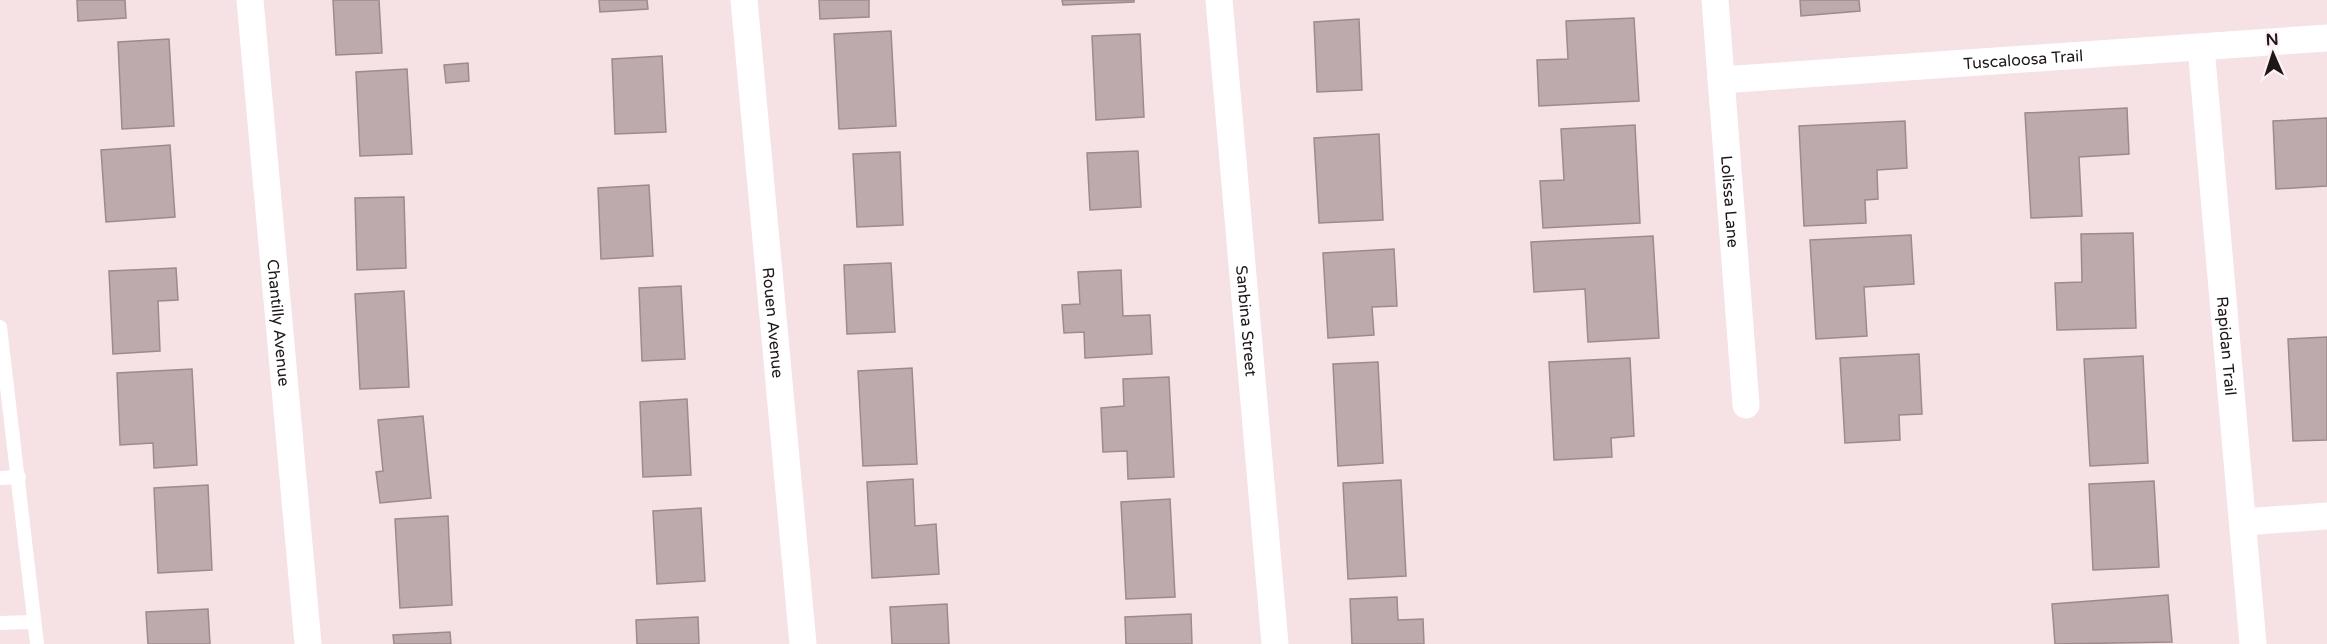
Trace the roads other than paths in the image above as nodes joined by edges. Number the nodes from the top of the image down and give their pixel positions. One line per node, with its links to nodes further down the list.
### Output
1 (250, 0): 18 (street, Chantilly Avenue)
2 (744, 0): 19 (street, Rouen Avenue)
3 (1219, 0): 20 (street, Sanbina Street)
4 (1715, 0): 7 (street, Lolissa Lane)
5 (2327, 38): 6 (street, Tuscaloosa Trail)
6 (2201, 47): 7 (street, Tuscaloosa Trail); 14 (street, Rapidan Trail)
7 (1721, 80): 9 (street, Lolissa Lane)
8 (0, 334): 10 (lane)
9 (1746, 405)
10 (5, 407): 11 (lane)
11 (19, 477): 12 (lane); 15 (lane)
12 (0, 478)
13 (2327, 516): 14 (street)
14 (2242, 522): 21 (street, Rapidan Trail)
15 (33, 621): 16 (lane); 17 (lane)
16 (0, 623)
17 (37, 644)
18 (308, 644)
19 (803, 644)
20 (1275, 644)
21 (2253, 644)

